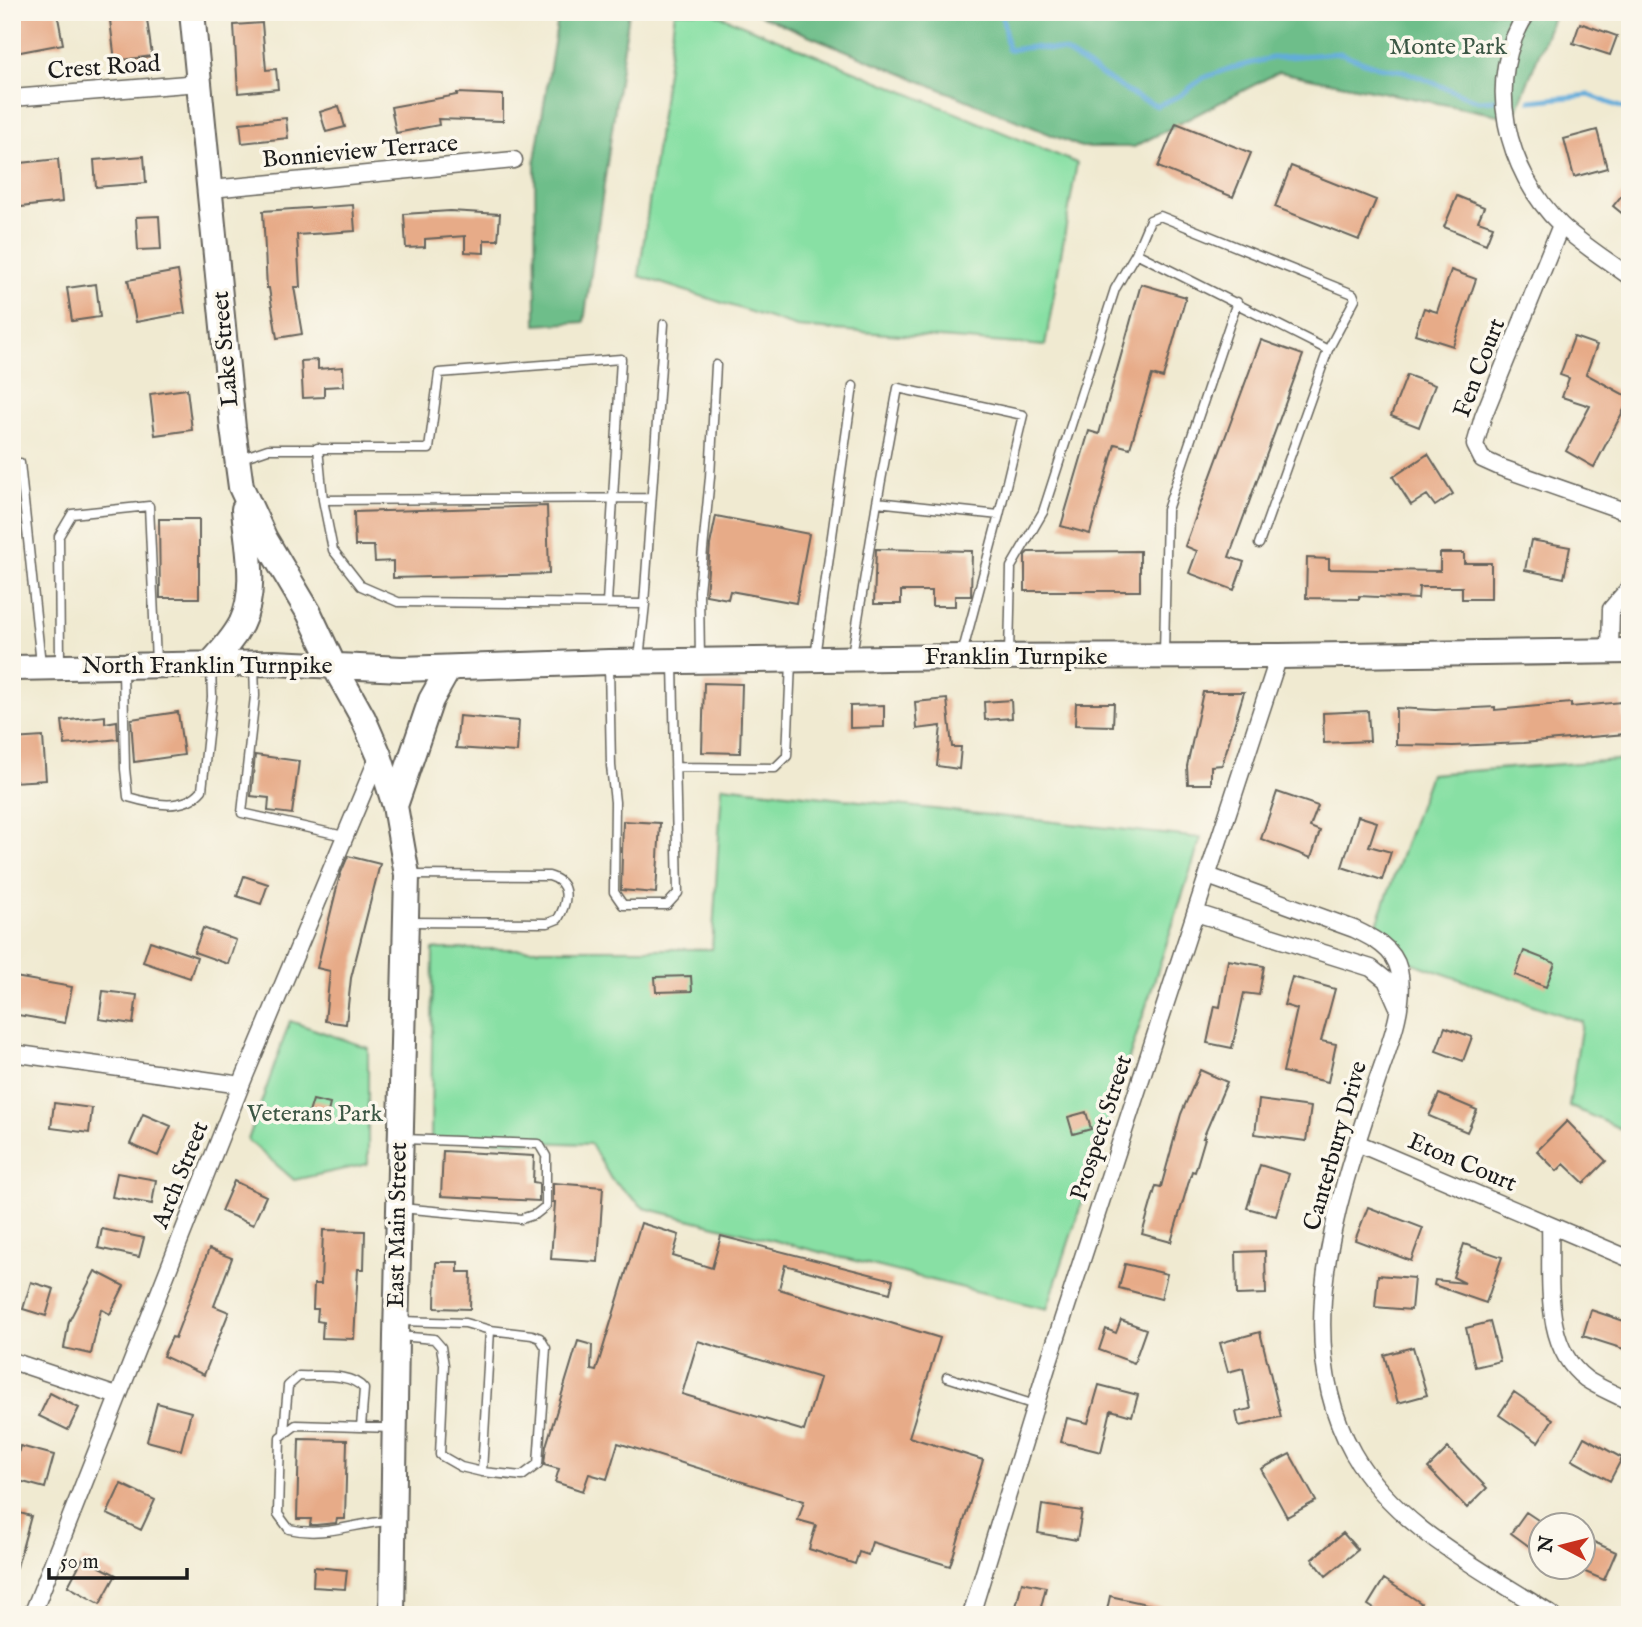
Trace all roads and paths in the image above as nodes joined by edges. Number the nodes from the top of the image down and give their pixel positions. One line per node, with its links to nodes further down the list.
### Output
1 (192, 12): 3 (main road, Lake Street)
2 (1528, 12): 7 (street)
3 (199, 83): 4 (street, Crest Road); 6 (main road, Lake Street)
4 (12, 98)
5 (514, 160): 6 (street, Bonnieview Terrace)
6 (211, 189): 16 (main road, Lake Street)
7 (1561, 225): 9 (street); 23 (street, Fen Court)
8 (1136, 253): 10 (lane); 12 (lane); 32 (lane)
9 (1630, 278)
10 (1237, 302): 12 (lane); 33 (lane)
11 (664, 324): 19 (lane)
12 (1328, 350): 25 (lane)
13 (716, 365): 37 (lane)
14 (853, 386): 34 (lane)
15 (318, 448): 16 (lane); 20 (lane); 21 (lane)
16 (237, 461): 18 (main road, Lake Street)
17 (16, 463): 45 (lane)
18 (241, 487): 40 (main road); 42 (main road, Lake Street)
19 (651, 498): 20 (lane); 28 (lane)
20 (613, 499): 21 (lane); 27 (lane)
21 (323, 500): 27 (lane)
22 (877, 502): 24 (lane); 24 (lane); 35 (lane)
23 (1630, 513)
24 (999, 515): 31 (lane)
25 (1259, 544)
26 (1630, 587): 29 (street)
27 (607, 603): 28 (lane)
28 (644, 604): 39 (lane)
29 (1620, 650): 30 (main road, Franklin Turnpike)
30 (1279, 656): 33 (main road, Franklin Turnpike); 54 (street, Prospect Street)
31 (961, 657): 32 (main road, Franklin Turnpike); 35 (main road, Franklin Turnpike)
32 (1009, 657): 33 (main road, Franklin Turnpike)
33 (1164, 657)
34 (803, 659): 35 (main road, Franklin Turnpike); 37 (main road, Franklin Turnpike); 50 (lane)
35 (851, 659)
36 (673, 661): 37 (main road, Franklin Turnpike); 39 (main road, Franklin Turnpike); 50 (lane)
37 (700, 661)
38 (609, 662): 39 (main road, Franklin Turnpike); 47 (main road, Franklin Turnpike); 50 (lane)
39 (638, 662)
40 (211, 663): 41 (main road, North Franklin Turnpike); 43 (main road, North Franklin Turnpike); 44 (lane)
41 (253, 663): 42 (main road, North Franklin Turnpike); 52 (lane)
42 (333, 664): 48 (main road, North Franklin Turnpike); 49 (main road, Lake Street)
43 (156, 665): 44 (main road, North Franklin Turnpike); 45 (lane)
44 (123, 666): 45 (main road, North Franklin Turnpike)
45 (51, 667): 46 (main road, North Franklin Turnpike)
46 (12, 668)
47 (449, 668): 48 (main road, Franklin Turnpike); 51 (main road)
48 (402, 669)
49 (379, 755): 51 (main road, East Main Street); 52 (street, Arch Street)
50 (676, 766)
51 (395, 806): 53 (main road, East Main Street)
52 (344, 836): 59 (street, Arch Street)
53 (407, 875): 56 (main road, East Main Street); 56 (lane)
54 (1208, 876): 55 (street, Prospect Street); 57 (street, Canterbury Drive)
55 (1196, 913): 57 (street); 71 (street, Prospect Street)
56 (405, 922): 60 (main road, East Main Street)
57 (1398, 1008): 61 (street, Canterbury Drive)
58 (12, 1053): 59 (street)
59 (241, 1086): 69 (street, Arch Street)
60 (400, 1139): 62 (main road, East Main Street); 62 (lane)
61 (1357, 1143): 63 (street, Eton Court); 80 (street, Canterbury Drive)
62 (398, 1208): 65 (main road, East Main Street)
63 (1550, 1225): 64 (street, Eton Court); 70 (street)
64 (1630, 1259)
65 (396, 1329): 66 (lane); 73 (main road, East Main Street); 75 (lane)
66 (490, 1330): 75 (lane); 75 (lane)
67 (12, 1361): 69 (street)
68 (947, 1377): 71 (lane)
69 (117, 1396): 77 (street, Arch Street)
70 (1630, 1402)
71 (1035, 1405): 79 (street, Prospect Street)
72 (361, 1427): 73 (lane); 74 (lane); 74 (lane)
73 (394, 1429): 76 (main road, East Main Street)
74 (284, 1432): 76 (lane)
75 (482, 1472)
76 (393, 1521): 78 (main road, East Main Street)
77 (32, 1615)
78 (392, 1615)
79 (971, 1615)
80 (1552, 1615)

